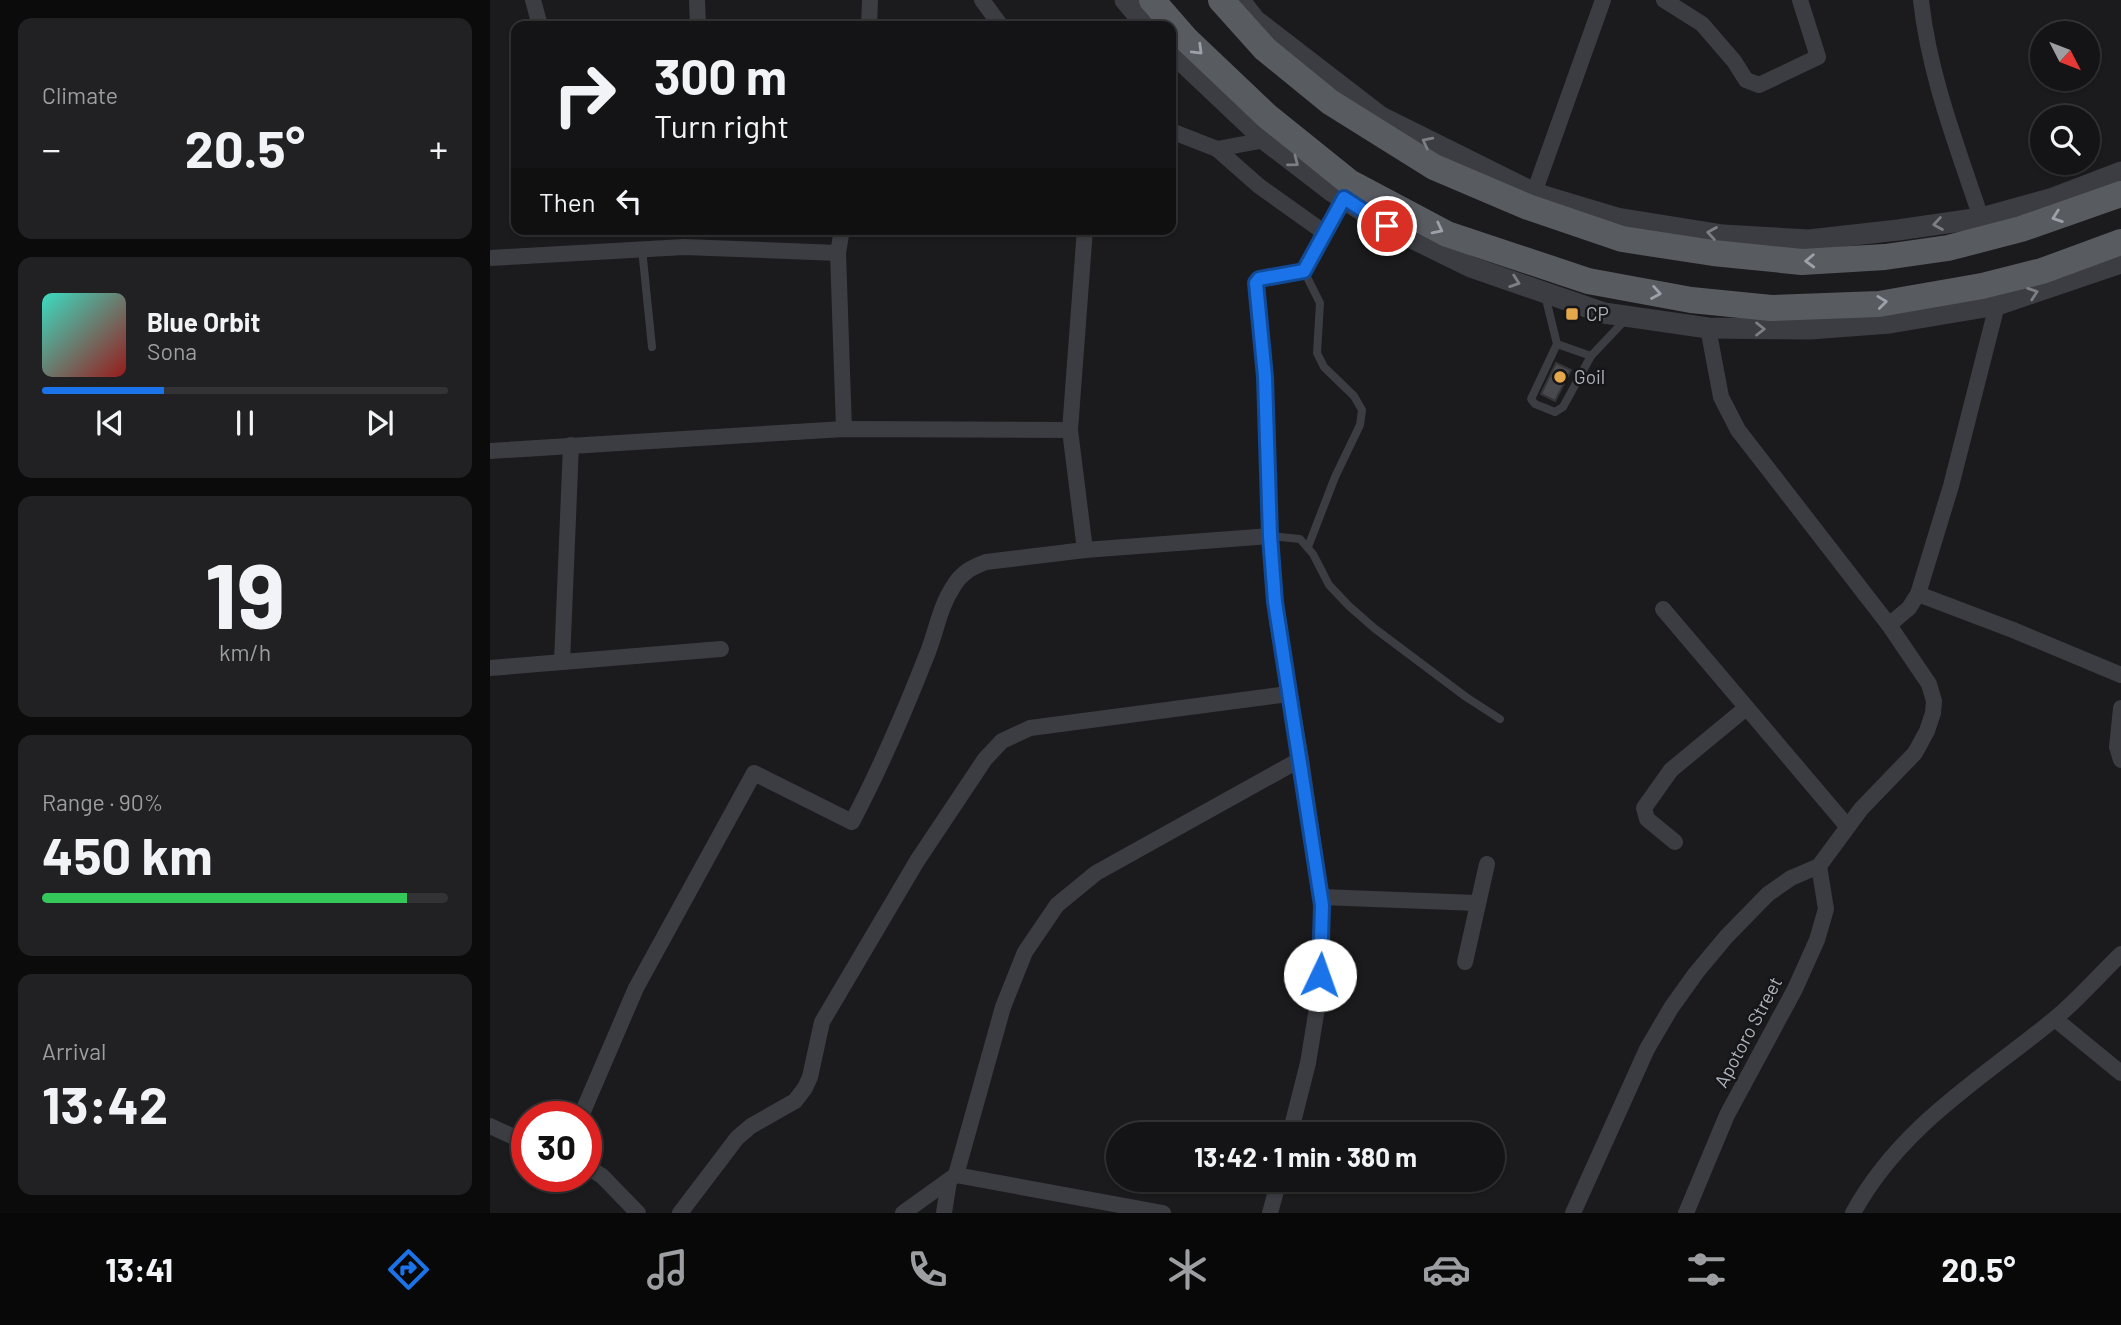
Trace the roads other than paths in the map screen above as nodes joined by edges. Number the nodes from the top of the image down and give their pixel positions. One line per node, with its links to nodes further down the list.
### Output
1 (533, 0): 13 (street)
2 (697, 0): 14 (street)
3 (870, 0): 15 (street)
4 (982, 0): 16 (street)
5 (1125, 0): 17 (street)
6 (1152, 0): 18 (main road, one-way to 18)
7 (1221, 0): 26 (main road, one-way to 7)
8 (1239, 0): 25 (street, one-way to 8)
9 (1603, 0): 25 (street)
10 (1664, 0): 11 (street)
11 (1800, 0)
12 (1921, 0): 28 (street)
13 (539, 21)
14 (698, 21)
15 (869, 21)
16 (997, 21)
17 (1143, 21)
18 (1171, 21)
19 (1176, 27): 33 (main road, one-way to 33)
20 (1176, 56): 22 (street)
21 (1176, 133): 23 (street)
22 (1265, 140): 23 (street); 27 (street, one-way to 27)
23 (1217, 149): 29 (street)
24 (2121, 172): 28 (street)
25 (1534, 193): 28 (street, one-way to 25)
26 (2121, 194)
27 (1344, 198): 29 (street); 40 (street, one-way to 40)
28 (1981, 218)
29 (1325, 233): 39 (street)
30 (685, 235): 34 (street)
31 (841, 235): 36 (street)
32 (1085, 235): 48 (street)
33 (2121, 242)
34 (684, 247): 35 (street); 36 (street)
35 (642, 249): 37 (street); 45 (lane)
36 (838, 253): 47 (street)
37 (490, 258)
38 (2121, 263): 41 (street, one-way to 38)
39 (1304, 271): 51 (street); 52 (lane)
40 (1544, 292): 42 (street); 44 (lane)
41 (1997, 305): 43 (street, one-way to 41); 54 (street)
42 (1628, 316): 43 (street); 46 (lane)
43 (1708, 328): 56 (street)
44 (1557, 344): 46 (lane); 46 (lane)
45 (652, 347)
46 (1591, 356)
47 (844, 429): 48 (street); 49 (street)
48 (1070, 429): 53 (street)
49 (571, 445): 50 (street); 58 (street)
50 (490, 451)
51 (1270, 536): 52 (lane); 53 (street); 61 (street)
52 (1308, 547): 64 (lane)
53 (1086, 550): 77 (street)
54 (1918, 594): 56 (street); 60 (street)
55 (1663, 609): 62 (street)
56 (1889, 625): 67 (street)
57 (721, 649): 58 (street)
58 (562, 662): 59 (street)
59 (490, 668)
60 (2121, 675)
61 (1288, 694): 65 (street); 85 (street)
62 (1746, 708): 67 (street); 68 (street)
63 (2121, 708): 66 (street)
64 (1500, 719)
65 (1301, 758): 71 (street); 82 (street)
66 (2121, 760)
67 (1847, 826): 70 (street)
68 (1675, 842)
69 (1487, 864): 72 (street)
70 (1819, 866): 90 (street); 91 (street, Apotoro Street)
71 (1321, 897): 72 (street); 78 (street)
72 (1478, 903): 74 (street)
73 (2121, 954): 75 (street)
74 (1465, 962)
75 (2055, 1019): 76 (street); 92 (street)
76 (2121, 1073)
77 (587, 1101)
78 (1293, 1122)
79 (490, 1126): 80 (street)
80 (511, 1136)
81 (602, 1177): 84 (street)
82 (952, 1178): 86 (street); 87 (street); 88 (street)
83 (1276, 1192): 89 (street)
84 (638, 1213)
85 (680, 1213)
86 (903, 1213)
87 (944, 1213)
88 (1163, 1213)
89 (1270, 1213)
90 (1573, 1213)
91 (1686, 1213)
92 (1853, 1213)

